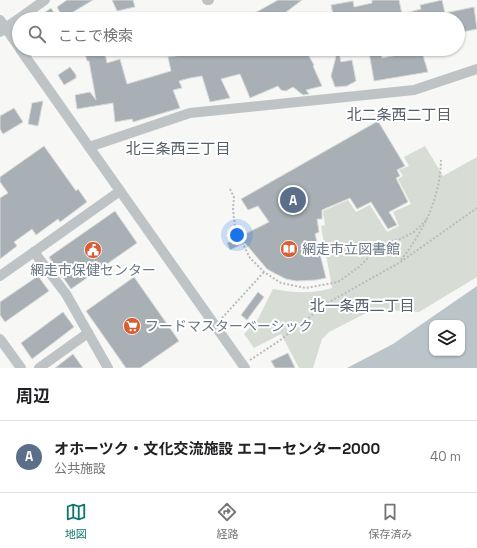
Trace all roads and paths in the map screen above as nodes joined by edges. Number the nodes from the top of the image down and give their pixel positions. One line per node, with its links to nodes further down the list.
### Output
1 (45, 0): 2 (street)
2 (26, 12)
3 (12, 21): 4 (street)
4 (2, 27): 5 (street)
5 (12, 39)
6 (26, 56): 8 (street)
7 (477, 69): 8 (street)
8 (89, 147): 11 (street)
9 (441, 160): 13 (path)
10 (230, 189): 16 (path)
11 (120, 191): 14 (street); 18 (street)
12 (477, 208): 15 (path)
13 (428, 218): 15 (path); 16 (path)
14 (34, 252): 17 (street); 19 (street)
15 (399, 263): 24 (path)
16 (264, 272): 18 (path)
17 (0, 276)
18 (215, 326): 24 (street)
19 (88, 333): 22 (street); 23 (street)
20 (0, 339): 21 (street)
21 (21, 368)
22 (39, 368)
23 (108, 368)
24 (244, 368)

